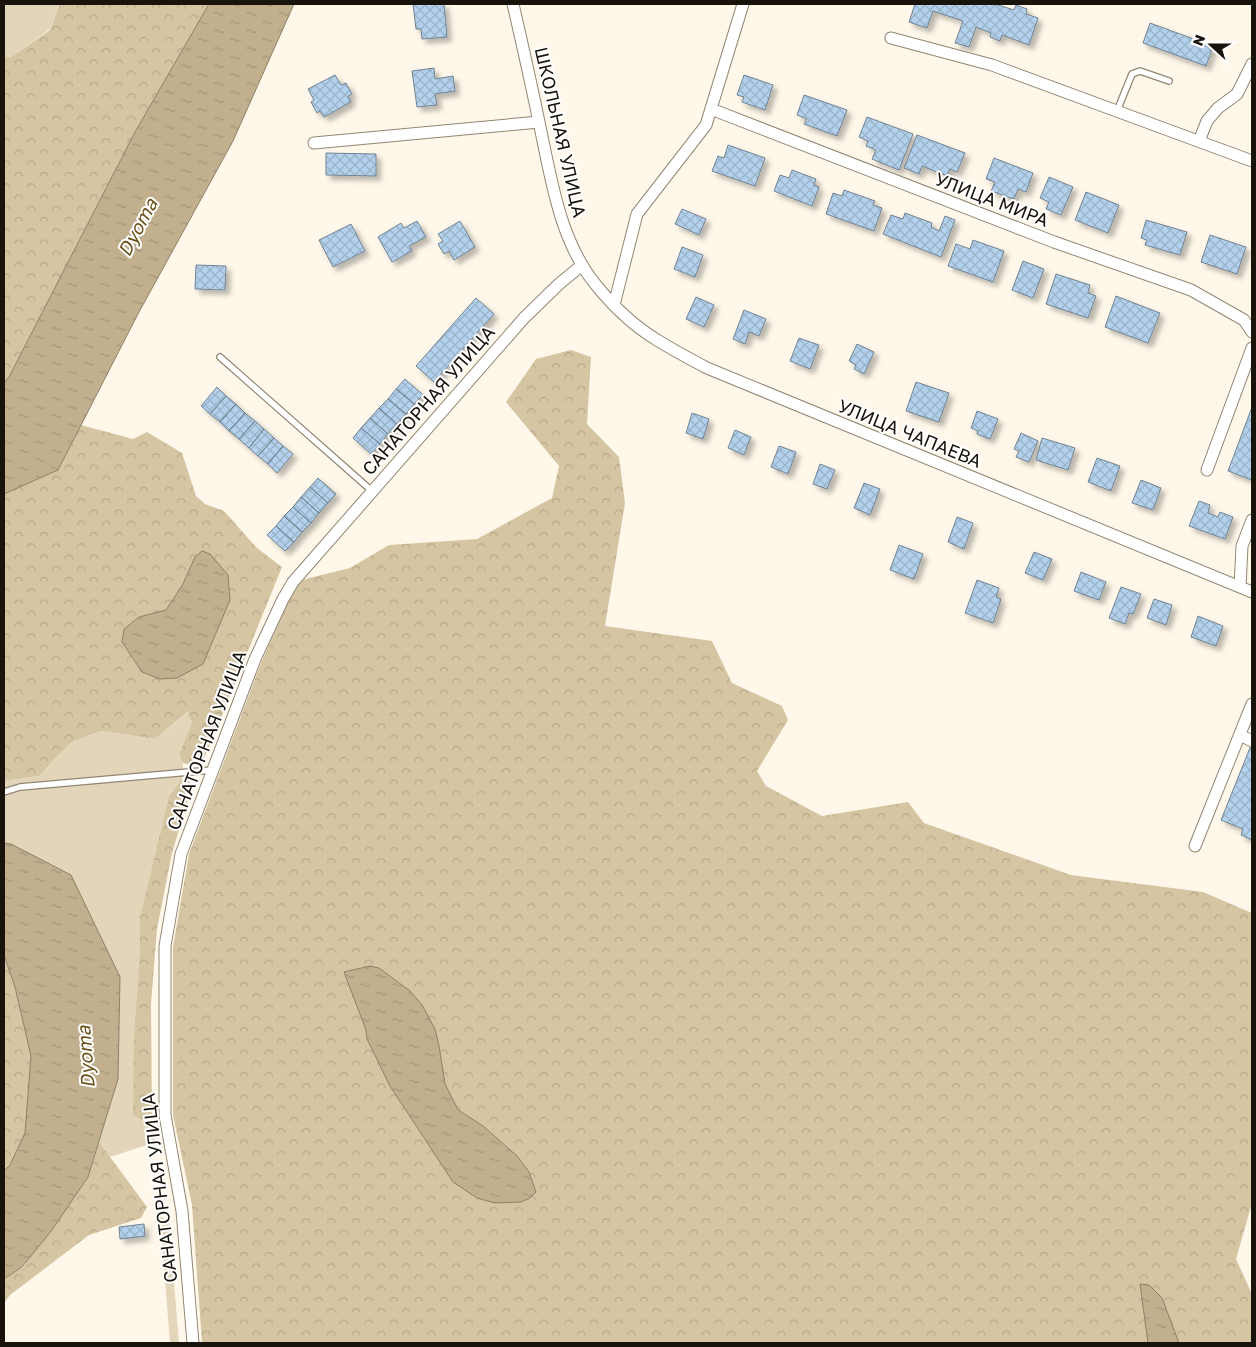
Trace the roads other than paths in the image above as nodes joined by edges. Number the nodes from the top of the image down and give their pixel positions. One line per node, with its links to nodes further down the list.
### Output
1 (513, 4): 8 (street, ШКОЛЬНАЯ УЛИЦА)
2 (743, 4): 6 (street)
3 (891, 38): 7 (street)
4 (1252, 64): 9 (street)
5 (1169, 82): 7 (lane)
6 (711, 109): 13 (street); 14 (street, УЛИЦА МИРА)
7 (1117, 111): 9 (street)
8 (539, 122): 10 (street); 12 (street, ШКОЛЬНАЯ УЛИЦА)
9 (1199, 141): 11 (street)
10 (314, 143)
11 (1252, 161)
12 (582, 266): 13 (street, УЛИЦА ЧАПАЕВА); 18 (street, САНАТОРНАЯ УЛИЦА)
13 (614, 305): 20 (street, УЛИЦА ЧАПАЕВА)
14 (1252, 332)
15 (1252, 348): 17 (street)
16 (220, 356): 18 (lane)
17 (1207, 470)
18 (372, 491): 25 (street, САНАТОРНАЯ УЛИЦА)
19 (1252, 520): 20 (street)
20 (1240, 586): 21 (street, УЛИЦА ЧАПАЕВА)
21 (1252, 592)
22 (1252, 704): 23 (street)
23 (1240, 736): 24 (street); 27 (street)
24 (1252, 740)
25 (212, 770): 26 (lane); 28 (street, САНАТОРНАЯ УЛИЦА)
26 (4, 792)
27 (1195, 846)
28 (193, 1343)

